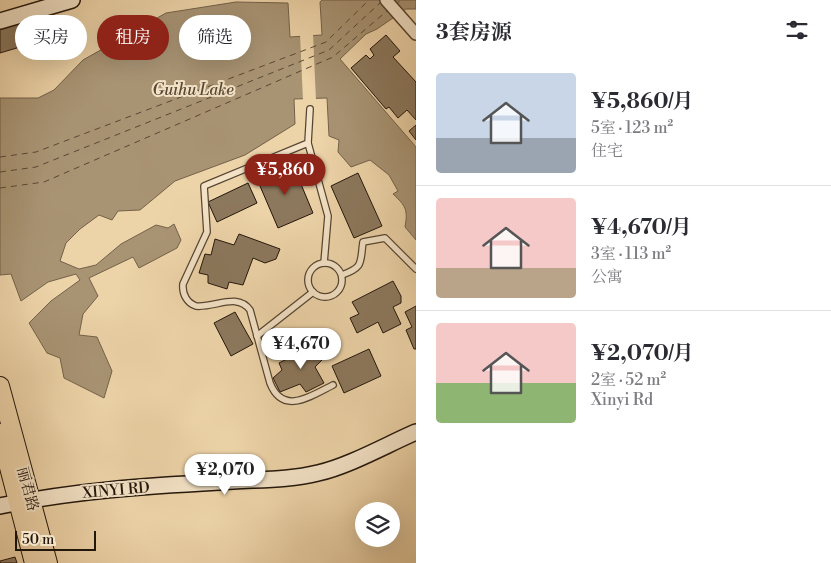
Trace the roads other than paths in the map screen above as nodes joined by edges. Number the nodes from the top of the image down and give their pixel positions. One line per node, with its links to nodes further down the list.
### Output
1 (72, 0): 3 (main road)
2 (386, 0): 4 (street)
3 (0, 20)
4 (416, 34)
5 (310, 109): 6 (lane)
6 (308, 143): 7 (lane); 11 (lane)
7 (324, 263): 9 (lane); 10 (lane)
8 (416, 269): 9 (lane)
9 (342, 275): 10 (lane)
10 (313, 292): 11 (lane)
11 (257, 336): 12 (lane)
12 (333, 385)
13 (0, 386): 16 (main road, 丽君路)
14 (416, 432): 16 (main road, XINYI RD)
15 (0, 433): 16 (main road)
16 (24, 501): 17 (main road, XINYI RD); 18 (main road); 19 (main road, 丽君路)
17 (0, 506)
18 (34, 563)
19 (48, 563)

